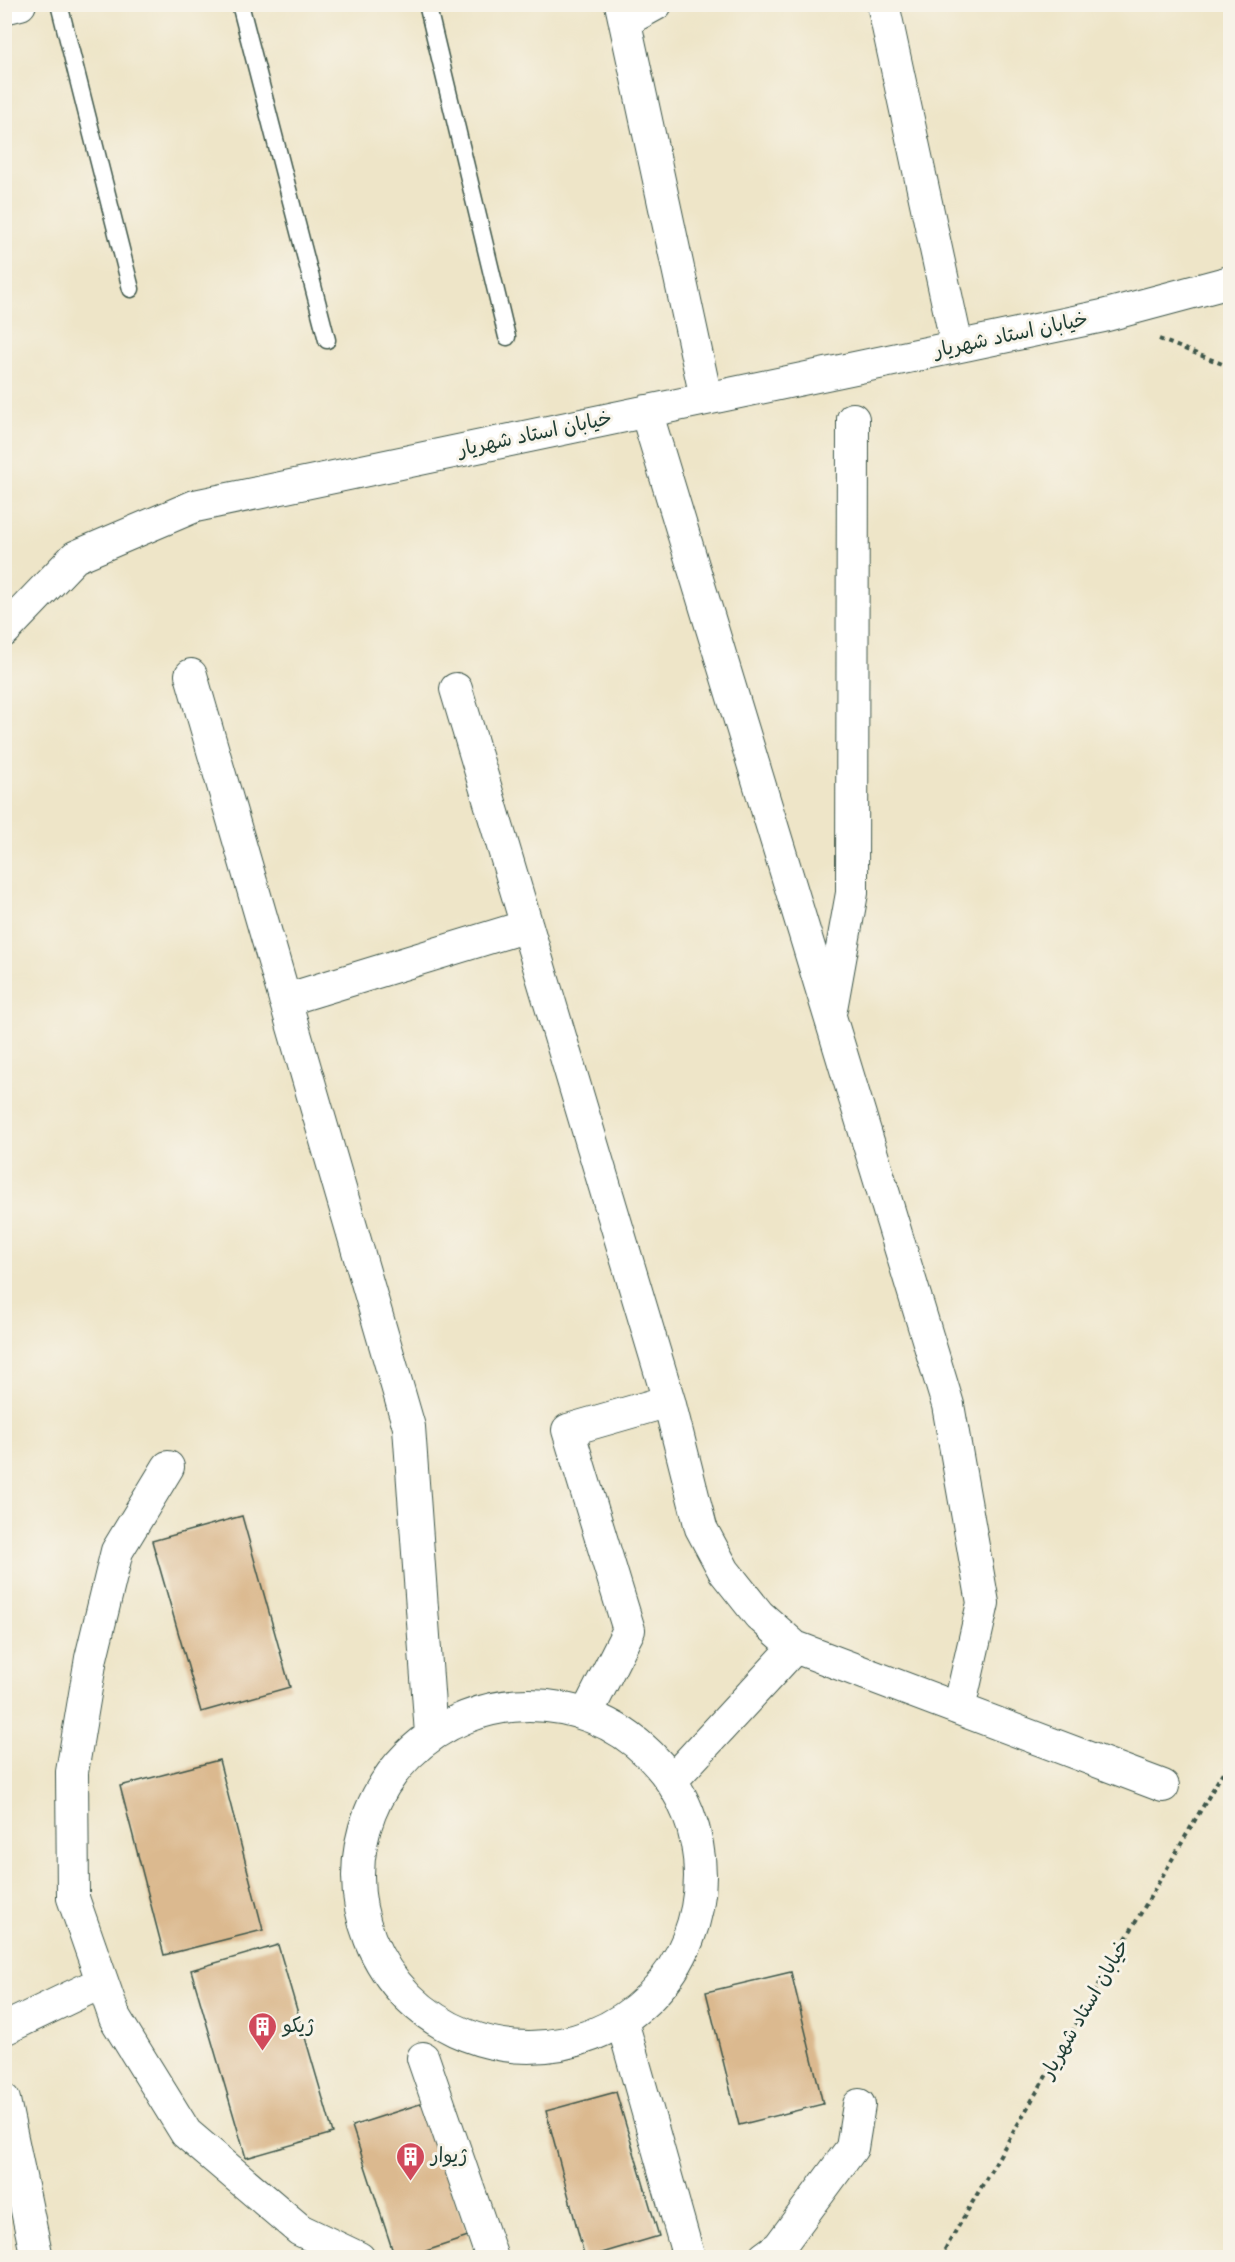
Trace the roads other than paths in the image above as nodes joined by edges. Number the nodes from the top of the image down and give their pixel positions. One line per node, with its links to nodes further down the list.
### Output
1 (20, 4): 7 (street)
2 (59, 4): 10 (lane)
3 (240, 4): 12 (lane)
4 (427, 4): 11 (lane)
5 (656, 4): 8 (street)
6 (883, 4): 13 (street)
7 (4, 8)
8 (623, 13): 14 (street)
9 (1230, 282): 13 (street, خیابان استاد شهریار)
10 (131, 289)
11 (507, 337)
12 (327, 340)
13 (957, 346): 14 (street, خیابان استاد شهریار)
14 (706, 398): 15 (street, خیابان استاد شهریار)
15 (646, 411): 17 (street, خیابان استاد شهریار); 22 (street)
16 (854, 419): 22 (street)
17 (4, 631)
18 (191, 675): 21 (street)
19 (456, 689): 20 (street)
20 (527, 926): 21 (street); 23 (street)
21 (285, 1000): 28 (street)
22 (830, 1016): 26 (street)
23 (669, 1401): 25 (street); 27 (street)
24 (168, 1467): 31 (street)
25 (795, 1647): 26 (street); 29 (street)
26 (959, 1709): 30 (street)
27 (587, 1713): 28 (street); 29 (street)
28 (431, 1734): 32 (street)
29 (672, 1780): 32 (street)
30 (1163, 1786)
31 (102, 1982): 33 (street); 38 (street)
32 (622, 2021): 40 (street)
33 (4, 2029)
34 (423, 2058): 39 (street)
35 (4, 2100): 37 (street)
36 (859, 2105): 41 (street)
37 (37, 2258)
38 (358, 2258)
39 (492, 2258)
40 (689, 2258)
41 (764, 2258)

